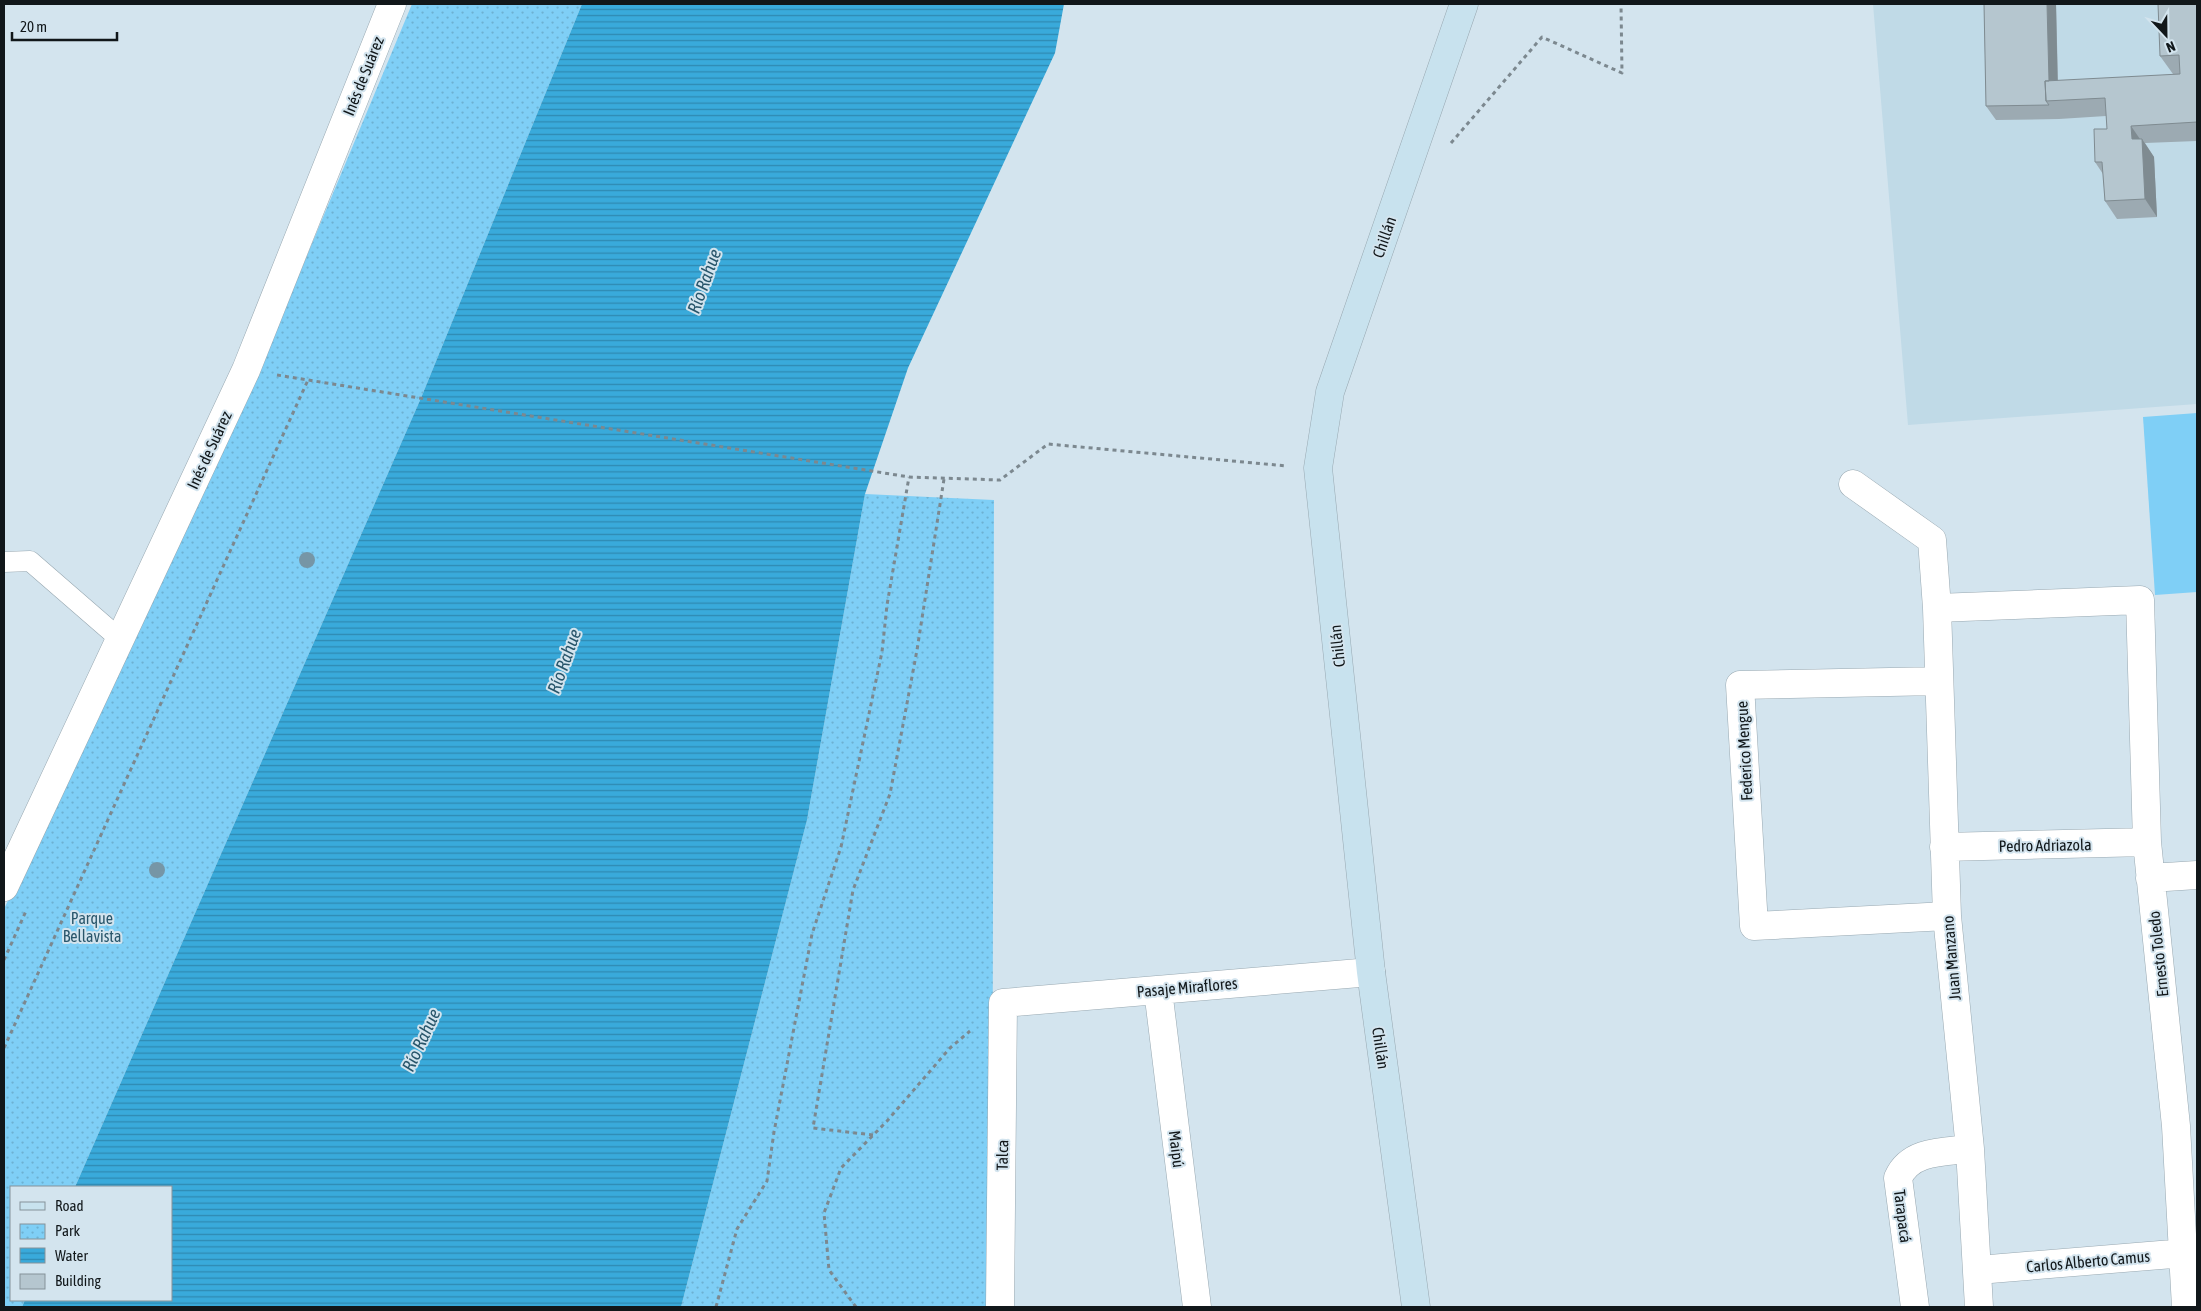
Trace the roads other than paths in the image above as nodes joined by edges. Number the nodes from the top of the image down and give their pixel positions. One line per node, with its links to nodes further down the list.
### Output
1 (392, 4): 6 (street, Inés de Suárez)
2 (1464, 4): 14 (street, Chillán)
3 (1853, 484): 5 (street, Juan Manzano)
4 (4, 562): 6 (lane)
5 (1937, 608): 7 (street, Juan Manzano); 8 (street, Ernesto Toledo)
6 (121, 640): 12 (street, Inés de Suárez)
7 (1939, 681): 9 (street, Juan Manzano); 13 (street, Federico Mengue)
8 (2147, 842): 9 (street, Pedro Adriazola); 11 (street, Ernesto Toledo)
9 (1944, 847): 13 (street, Juan Manzano)
10 (2197, 875): 11 (street)
11 (2150, 878): 17 (street, Ernesto Toledo)
12 (4, 887)
13 (1947, 916): 18 (street, Juan Manzano)
14 (1371, 972): 15 (street, Pasaje Miraflores); 23 (street, Chillán)
15 (1158, 990): 16 (street, Pasaje Miraflores); 22 (street, Maipú)
16 (1003, 1003): 21 (street, Talca)
17 (2187, 1125): 19 (street, Ernesto Toledo)
18 (1970, 1149): 20 (street, Juan Manzano); 24 (street, Tarapacá)
19 (2190, 1253): 20 (street, Carlos Alberto Camus); 26 (street, Ernesto Toledo)
20 (1978, 1270): 25 (street, Juan Manzano)
21 (1000, 1307)
22 (1197, 1307)
23 (1416, 1307)
24 (1915, 1307)
25 (1979, 1307)
26 (2186, 1307)

